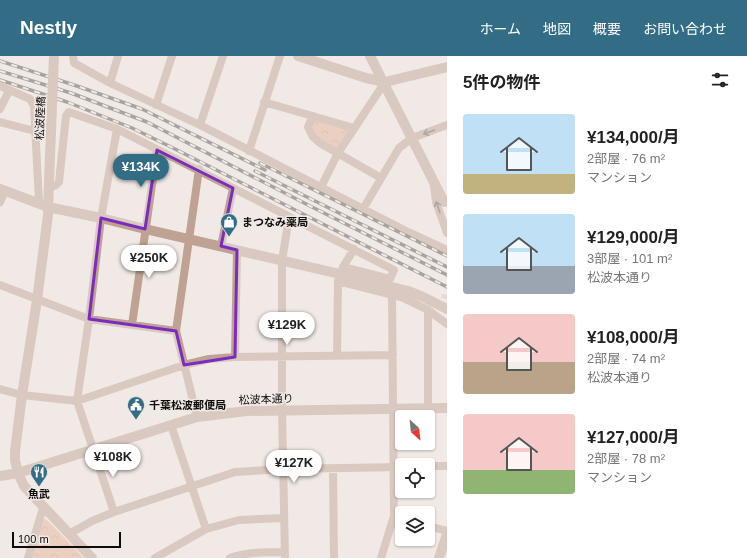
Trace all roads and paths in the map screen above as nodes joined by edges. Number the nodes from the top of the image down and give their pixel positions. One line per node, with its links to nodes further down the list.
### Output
1 (54, 56): 31 (street, 松波陸橋, bridge)
2 (73, 56): 11 (street)
3 (118, 56): 11 (street)
4 (172, 56): 15 (street)
5 (223, 56): 19 (street)
6 (280, 56): 14 (street)
7 (298, 56): 10 (street)
8 (370, 56): 10 (street)
9 (447, 68): 10 (street)
10 (385, 82): 22 (street); 24 (street)
11 (110, 83): 15 (street)
12 (0, 86): 13 (street)
13 (9, 91): 16 (street); 23 (street)
14 (264, 102): 17 (street); 26 (street)
15 (156, 105): 19 (street)
16 (0, 109)
17 (313, 116): 22 (street); 27 (street)
18 (0, 122): 23 (street)
19 (200, 125): 26 (street)
20 (447, 125): 24 (street, one-way to 24)
21 (117, 128): 25 (street); 31 (street); 41 (street)
22 (354, 128): 27 (street)
23 (35, 131): 37 (street)
24 (412, 138): 29 (street); 30 (street)
25 (157, 150): 28 (street); 42 (street)
26 (249, 151): 32 (street)
27 (338, 153): 29 (street); 32 (street)
28 (199, 169): 33 (street); 44 (street)
29 (381, 178): 39 (street)
30 (433, 180): 35 (street); 43 (street, one-way to 30)
31 (49, 184): 38 (street, 松波陸橋)
32 (321, 187): 39 (street)
33 (232, 188): 40 (street); 45 (street)
34 (2, 190): 36 (street); 37 (street)
35 (446, 199)
36 (0, 202)
37 (38, 202): 38 (street)
38 (48, 207): 41 (street); 53 (street, 松波陸橋)
39 (363, 209): 48 (street)
40 (289, 217): 46 (street); 49 (street)
41 (102, 218): 42 (street); 56 (street)
42 (145, 230): 44 (street); 58 (street)
43 (447, 233)
44 (188, 239): 45 (street); 59 (street)
45 (221, 246): 47 (street)
46 (354, 249): 50 (street); 50 (street)
47 (237, 250): 49 (street); 63 (street)
48 (447, 250)
49 (282, 261): 50 (street); 62 (street)
50 (340, 274): 52 (street); 54 (street); 60 (street)
51 (0, 285): 53 (street)
52 (392, 294): 55 (street); 61 (street)
53 (37, 300): 56 (street); 66 (street, 松波陸橋)
54 (445, 305)
55 (428, 310): 57 (street); 68 (street)
56 (89, 319): 58 (street); 67 (street)
57 (447, 324)
58 (132, 325): 59 (street)
59 (176, 331): 64 (street)
60 (337, 355): 61 (street); 62 (street)
61 (392, 355): 70 (street)
62 (283, 356): 63 (street); 71 (street)
63 (235, 357): 64 (street)
64 (184, 365): 67 (street); 72 (street)
65 (0, 390): 66 (street)
66 (22, 395): 67 (street); 81 (street, 松波陸橋)
67 (77, 401): 74 (street)
68 (428, 408): 69 (street, 松波本通り); 70 (street, 松波本通り)
69 (447, 408)
70 (393, 409): 71 (street, 松波本通り); 75 (street)
71 (282, 410): 72 (street, 松波本通り); 80 (street)
72 (197, 417): 73 (street, 松波本通り)
73 (171, 425): 74 (street, 松波本通り); 83 (street)
74 (93, 450): 81 (street, 松波本通り); 85 (street)
75 (397, 458)
76 (435, 466): 77 (street)
77 (447, 466)
78 (395, 467): 79 (street)
79 (333, 468): 80 (street); 97 (street)
80 (284, 469): 83 (street); 86 (street)
81 (18, 473): 82 (street, 松波本通り); 84 (street)
82 (0, 476)
83 (191, 486): 85 (street); 89 (street)
84 (43, 508): 91 (street); 94 (street)
85 (114, 512): 91 (street)
86 (284, 518): 89 (street); 92 (street)
87 (395, 524): 98 (street)
88 (435, 528): 90 (street)
89 (206, 529): 93 (street)
90 (447, 532): 99 (street)
91 (69, 534): 95 (street)
92 (285, 555): 96 (street)
93 (160, 556)
94 (28, 558)
95 (92, 558)
96 (230, 558)
97 (334, 558)
98 (381, 558)
99 (439, 558)

